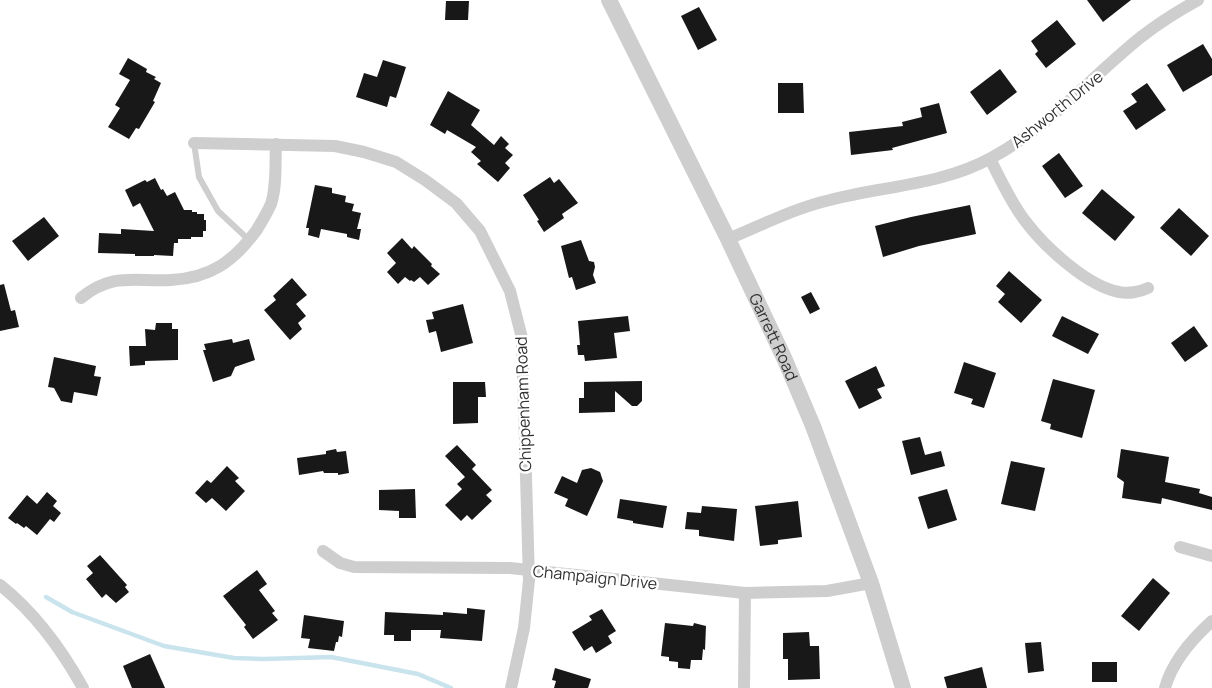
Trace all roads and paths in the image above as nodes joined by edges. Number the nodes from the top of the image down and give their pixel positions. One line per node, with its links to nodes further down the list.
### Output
1 (609, 0): 6 (street, Garrett Road)
2 (1198, 0): 5 (street, Ashworth Drive)
3 (194, 143): 4 (street, Chippenham Road); 7 (lane)
4 (276, 144): 7 (street); 13 (street, Chippenham Road)
5 (990, 159): 6 (street, Ashworth Drive); 8 (street)
6 (728, 239): 14 (street, Garrett Road)
7 (249, 240): 9 (street)
8 (1148, 288)
9 (80, 298)
10 (1180, 547): 12 (street)
11 (323, 551): 13 (street, Champaign Drive)
12 (1212, 556)
13 (529, 570): 16 (street, Champaign Drive); 19 (street, Chippenham Road)
14 (871, 583): 16 (street, Champaign Drive); 21 (street, Garrett Road)
15 (0, 585): 18 (street)
16 (745, 593): 20 (street)
17 (1212, 621): 22 (street)
18 (83, 688)
19 (511, 688)
20 (744, 688)
21 (903, 688)
22 (1164, 688)

